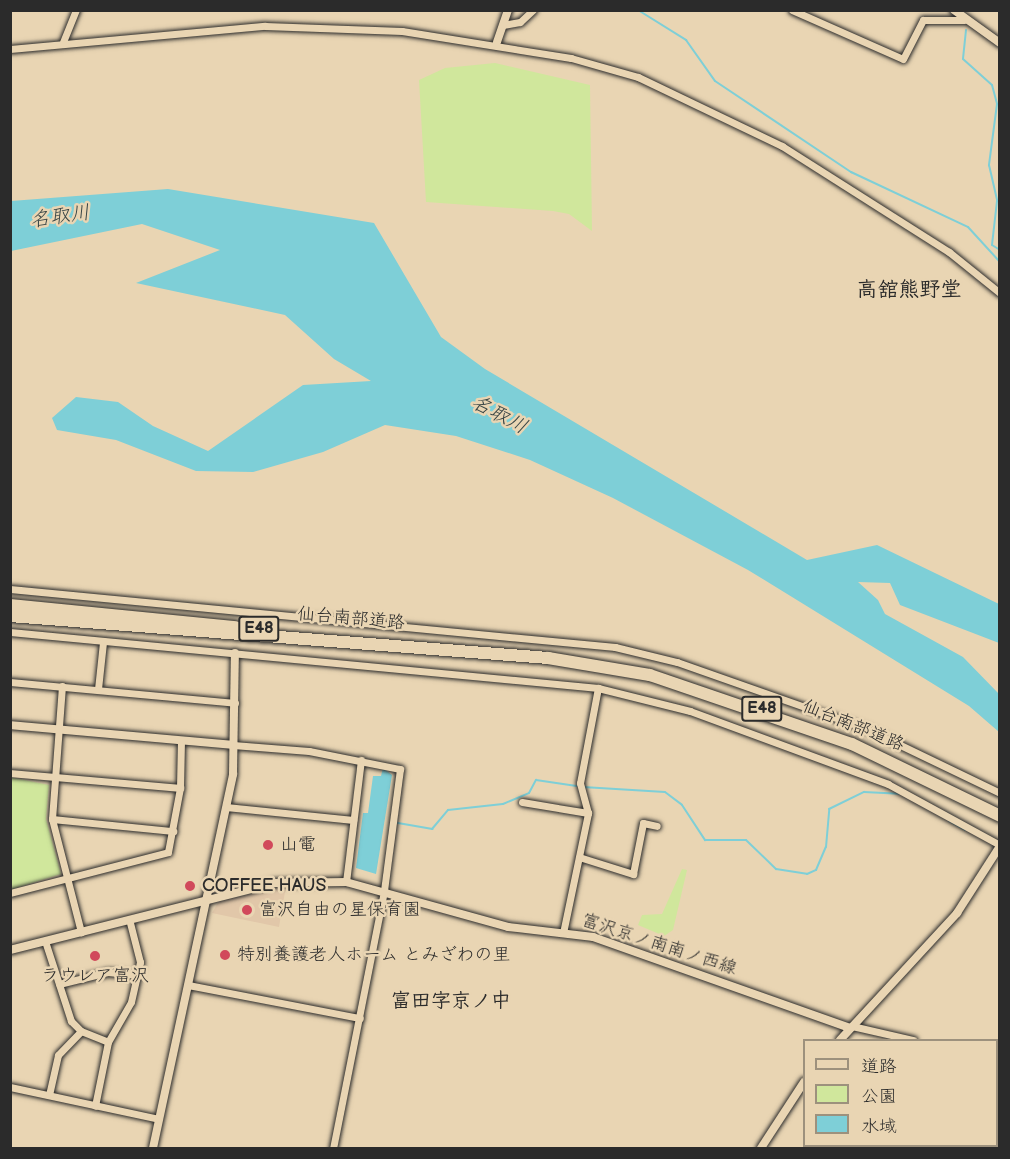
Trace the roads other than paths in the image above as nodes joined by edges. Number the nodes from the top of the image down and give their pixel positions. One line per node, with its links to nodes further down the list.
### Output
1 (76, 10): 8 (street)
2 (508, 10): 7 (street)
3 (532, 10): 7 (street)
4 (792, 10): 6 (street)
5 (954, 10): 6 (street)
6 (964, 20): 10 (street)
7 (503, 25): 9 (street)
8 (63, 42): 9 (street); 11 (street)
9 (497, 42): 12 (street)
10 (999, 43)
11 (10, 49)
12 (998, 291)
13 (10, 589): 33 (street)
14 (10, 605): 19 (highway, 仙台南部道路 / E48)
15 (10, 616): 19 (highway, 仙台南部道路 / E48)
16 (10, 632): 17 (street)
17 (103, 642): 18 (street); 23 (street)
18 (235, 653): 22 (street); 24 (street)
19 (508, 654): 37 (highway, 仙台南部道路 / E48)
20 (10, 682): 21 (street)
21 (62, 686): 23 (street); 26 (street)
22 (598, 688): 36 (street); 42 (street)
23 (98, 689): 24 (street)
24 (235, 703): 28 (street)
25 (10, 725): 26 (street)
26 (58, 729): 27 (street); 31 (street)
27 (181, 740): 28 (street); 32 (street)
28 (233, 745): 29 (street); 35 (street)
29 (361, 760): 39 (street); 46 (street)
30 (10, 773): 31 (street)
31 (54, 777): 32 (street); 38 (street)
32 (180, 788): 41 (street)
33 (999, 793)
34 (522, 802): 36 (street)
35 (226, 807): 39 (street); 48 (street)
36 (588, 813): 43 (street)
37 (999, 816)
38 (52, 819): 41 (street); 44 (street)
39 (353, 820): 45 (street)
40 (657, 826): 43 (street)
41 (173, 831): 44 (street)
42 (999, 845): 58 (street)
43 (579, 857): 51 (street)
44 (66, 879): 47 (street); 50 (street)
45 (346, 882): 46 (street, 富沢京ノ南南ノ西線); 48 (street, 富沢京ノ南南ノ西線)
46 (384, 891): 51 (street, 富沢京ノ南南ノ西線); 57 (street)
47 (10, 893)
48 (206, 900): 49 (street, 富沢京ノ南南ノ西線); 56 (street)
49 (129, 919): 50 (street, 富沢京ノ南南ノ西線); 54 (street)
50 (81, 932): 52 (street, 富沢京ノ南南ノ西線)
51 (563, 933): 58 (street, 富沢京ノ南南ノ西線)
52 (45, 941): 53 (street, 富沢京ノ南南ノ西線); 55 (street)
53 (10, 950)
54 (137, 975): 55 (street); 62 (street)
55 (59, 984): 59 (street)
56 (188, 985): 57 (street); 67 (street)
57 (360, 1018): 69 (street)
58 (851, 1027): 60 (street); 61 (street)
59 (81, 1031): 62 (street); 65 (street)
60 (844, 1039)
61 (904, 1039)
62 (108, 1042): 66 (street)
63 (803, 1084): 70 (street)
64 (10, 1088): 65 (street)
65 (49, 1095): 66 (street)
66 (95, 1106): 67 (street)
67 (159, 1119): 68 (street)
68 (153, 1149)
69 (333, 1149)
70 (761, 1149)

